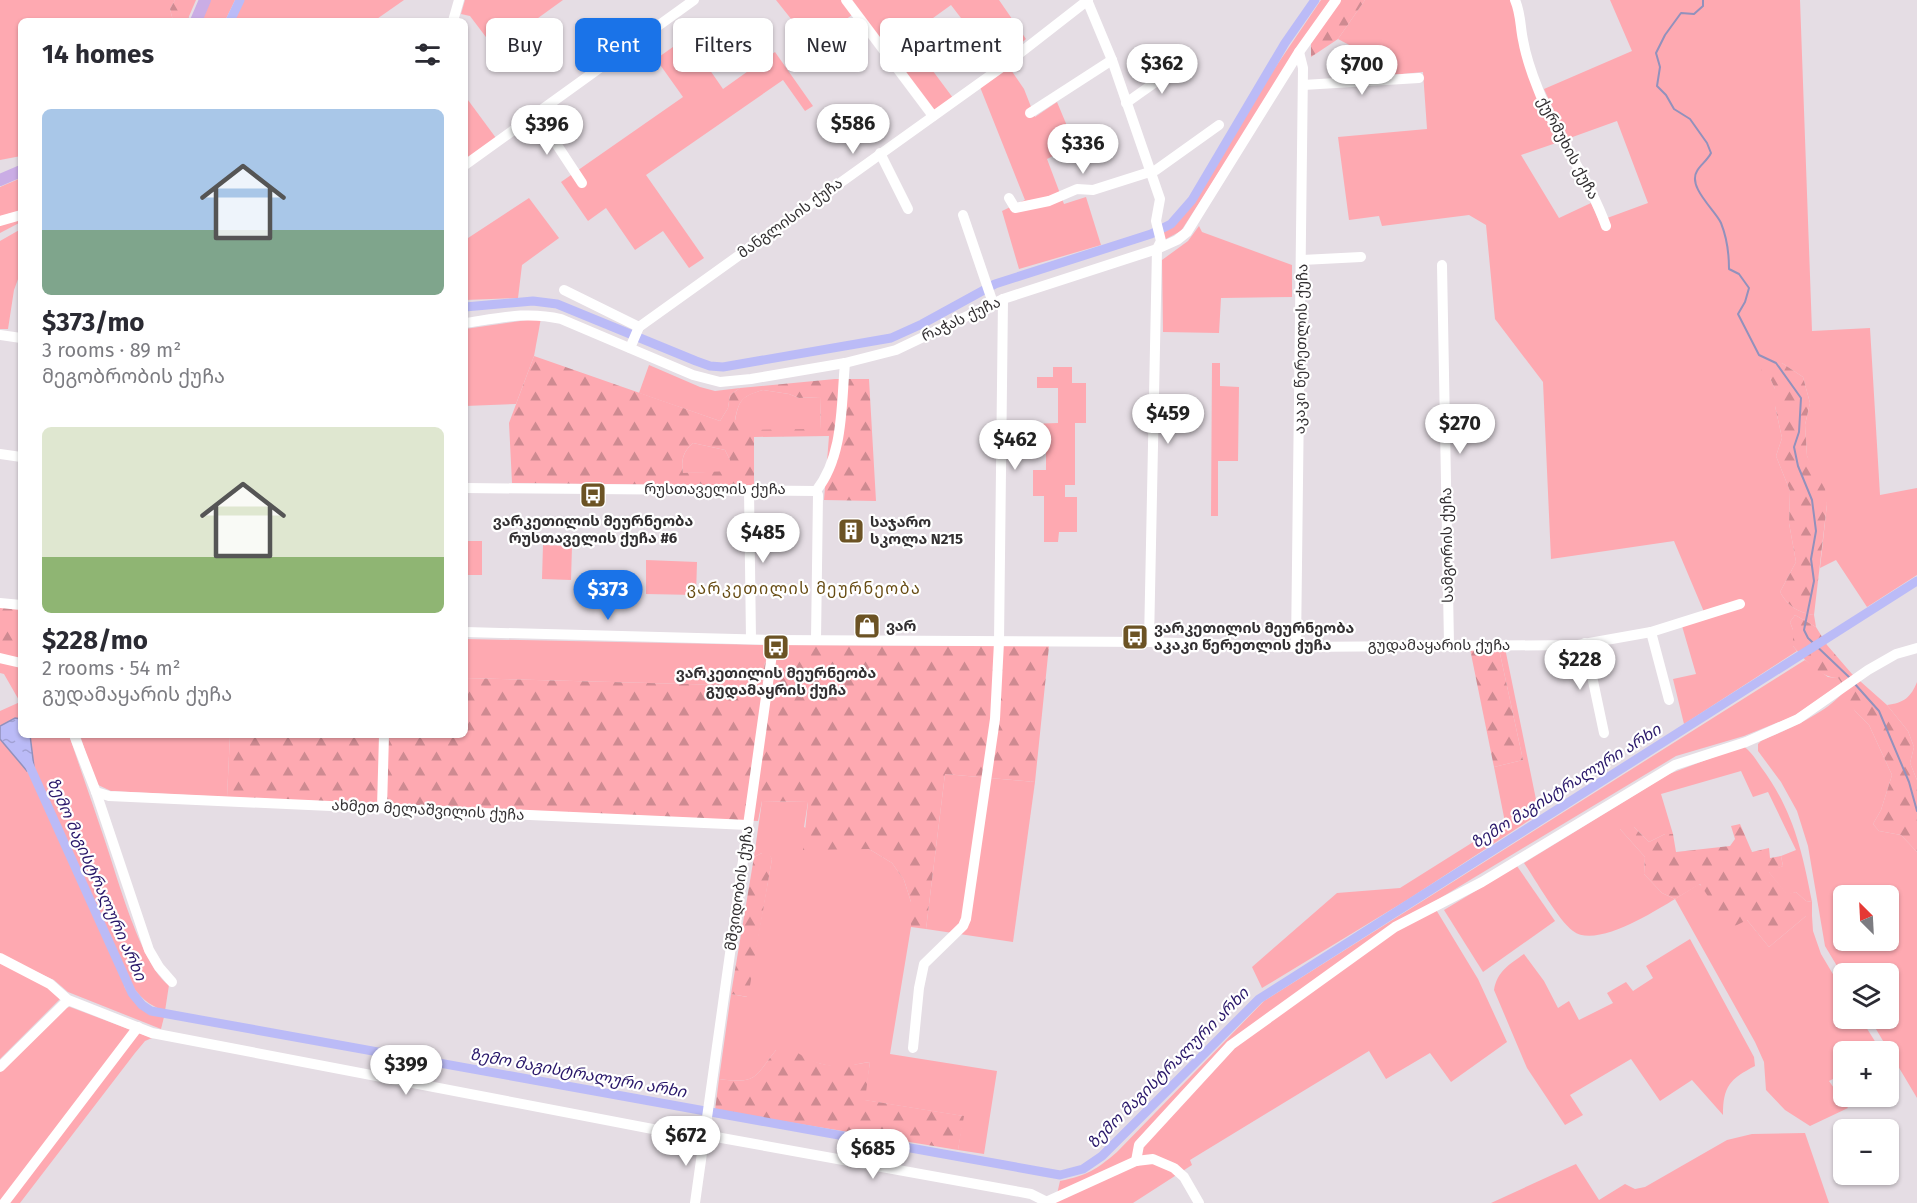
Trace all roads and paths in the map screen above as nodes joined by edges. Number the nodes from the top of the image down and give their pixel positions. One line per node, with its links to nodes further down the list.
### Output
1 (205, 0): 8 (main road)
2 (459, 0): 9 (street)
3 (694, 0): 16 (street)
4 (846, 0): 18 (street)
5 (1088, 0): 11 (street); 18 (street, მანგლისის ქუჩა)
6 (1336, 0): 10 (street, რაჭას ქუჩა)
7 (1515, 0): 31 (street, ქურმუხის ქუჩა)
8 (197, 18)
9 (454, 18)
10 (1299, 52): 14 (street, აკაკი წერეთლის ქუჩა); 32 (street, რაჭას ქუჩა)
11 (1112, 60): 15 (street); 17 (street)
12 (1181, 64): 15 (street)
13 (1419, 78): 14 (street)
14 (1303, 85): 34 (street, აკაკი წერეთლის ქუჩა)
15 (1126, 103): 23 (street)
16 (536, 113): 21 (street); 25 (street)
17 (1030, 113)
18 (933, 116): 20 (street, მანგლისის ქუჩა)
19 (1219, 124): 23 (street)
20 (880, 153): 27 (street); 39 (street, მანგლისის ქუჩა)
21 (468, 163)
22 (18, 172): 24 (main road)
23 (1151, 172): 26 (street); 32 (street)
24 (0, 180)
25 (582, 183)
26 (1009, 198)
27 (908, 209)
28 (963, 215): 37 (street)
29 (18, 216): 30 (street)
30 (0, 221)
31 (1606, 226)
32 (1159, 245): 37 (street, რაჭას ქუჩა); 58 (street)
33 (1360, 257): 34 (street)
34 (1302, 260): 61 (street, აკაკი წერეთლის ქუჩა)
35 (1442, 265): 60 (street, სამგორის ქუჩა)
36 (564, 290): 39 (street)
37 (995, 298): 43 (street, რაჭას ქუჩა); 57 (street)
38 (468, 323): 42 (street, რაჭას ქუჩა)
39 (638, 328): 42 (street)
40 (0, 335): 41 (street)
41 (18, 338)
42 (631, 345): 43 (street, რაჭას ქუჩა)
43 (844, 363): 48 (street)
44 (0, 454): 45 (street)
45 (18, 457)
46 (468, 488): 47 (street, რუსთაველის ქუჩა)
47 (749, 490): 48 (street, რუსთაველის ქუჩა); 54 (street)
48 (816, 491): 56 (street)
49 (0, 603): 51 (street)
50 (1740, 604): 53 (street, გუდამაყარის ქუჩა)
51 (18, 605)
52 (468, 632): 54 (street, გუდამაყარის ქუჩა)
53 (1651, 632): 59 (street, გუდამაყარის ქუჩა); 65 (street)
54 (751, 639): 55 (street, გუდამაყარის ქუჩა)
55 (774, 640): 56 (street, გუდამაყარის ქუჩა); 71 (street, მშვიდობის ქუჩა)
56 (816, 640): 57 (street, გუდამაყარის ქუჩა)
57 (999, 642): 58 (street, გუდამაყარის ქუჩა); 76 (street)
58 (1149, 642): 61 (street, გუდამაყარის ქუჩა)
59 (1585, 643): 60 (street, გუდამაყარის ქუჩა); 66 (street)
60 (1449, 644): 61 (street, გუდამაყარის ქუჩა)
61 (1296, 647)
62 (1917, 648): 79 (street)
63 (0, 658): 64 (street)
64 (18, 662)
65 (1668, 700)
66 (1604, 733)
67 (75, 738): 69 (street)
68 (384, 738): 70 (street)
69 (96, 792): 70 (street, ახმეთ მელაშვილის ქუჩა); 73 (street)
70 (382, 808): 71 (street, ახმეთ მელაშვილის ქუჩა)
71 (748, 825): 78 (street, მშვიდობის ქუჩა)
72 (0, 958): 74 (street)
73 (171, 982)
74 (68, 1000): 75 (street); 77 (street)
75 (138, 1027): 78 (street); 81 (street)
76 (913, 1048)
77 (0, 1067)
78 (705, 1130): 80 (street); 82 (street, მშვიდობის ქუჩა)
79 (1136, 1161): 80 (street); 83 (street)
80 (1049, 1202)
81 (4, 1203)
82 (694, 1203)
83 (1199, 1203)

